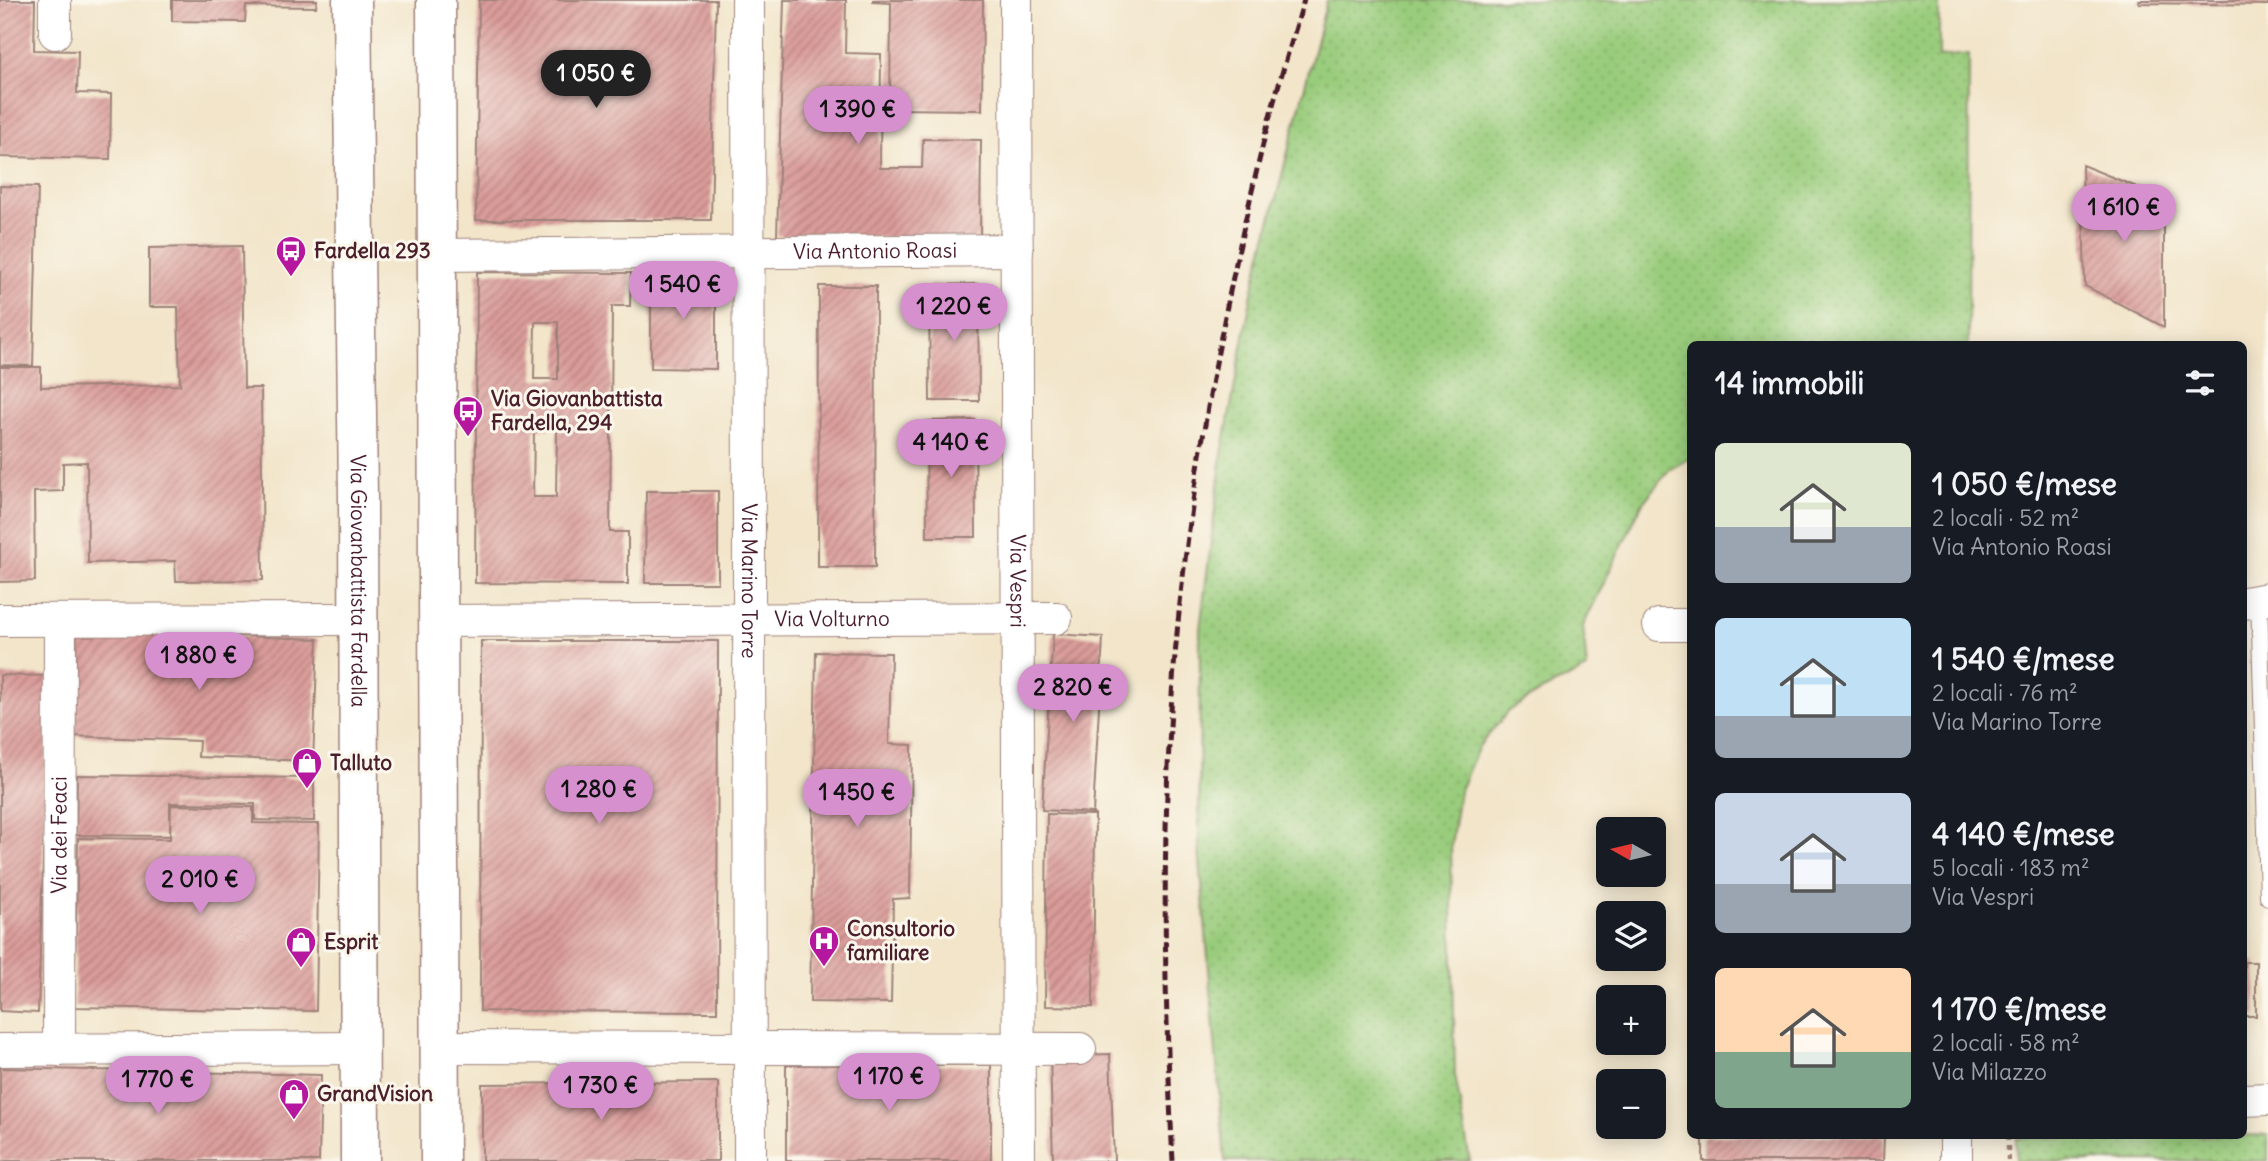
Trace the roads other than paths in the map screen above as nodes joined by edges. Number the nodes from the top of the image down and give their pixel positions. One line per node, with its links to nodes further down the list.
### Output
1 (55, 0): 6 (street)
2 (352, 0): 13 (main road, Via Giovanbattista Fardella)
3 (436, 0): 9 (main road)
4 (748, 0): 8 (street, Via Marino Torre)
5 (1016, 0): 7 (street, Via Vespri)
6 (55, 33)
7 (1017, 250): 8 (street, Via Antonio Roasi); 11 (street, Via Vespri)
8 (749, 253): 9 (street, Via Antonio Roasi); 14 (street, Via Marino Torre)
9 (437, 255): 17 (main road)
10 (2257, 600): 20 (lane)
11 (1018, 618): 12 (street, Via Volturno); 14 (street, Via Volturno); 24 (street, Via Vespri)
12 (1056, 618)
13 (357, 619): 16 (street); 22 (main road, Via Giovanbattista Fardella)
14 (749, 619): 17 (street, Via Volturno); 23 (street, Via Marino Torre)
15 (0, 620): 16 (street)
16 (60, 620): 27 (street, Via dei Feaci)
17 (438, 621): 21 (main road)
18 (1659, 625): 19 (street)
19 (1687, 625)
20 (2268, 897)
21 (439, 1047): 23 (street); 32 (main road)
22 (359, 1048): 27 (street); 31 (main road, Via Giovanbattista Fardella)
23 (750, 1048): 24 (street); 33 (street, Via Marino Torre)
24 (1018, 1049): 25 (street); 34 (street, Via Vespri)
25 (1080, 1049)
26 (0, 1050): 27 (street)
27 (59, 1050)
28 (2268, 1099): 29 (street)
29 (2247, 1100)
30 (1956, 1139): 35 (street)
31 (360, 1161)
32 (440, 1161)
33 (750, 1161)
34 (1018, 1161)
35 (1956, 1161)

